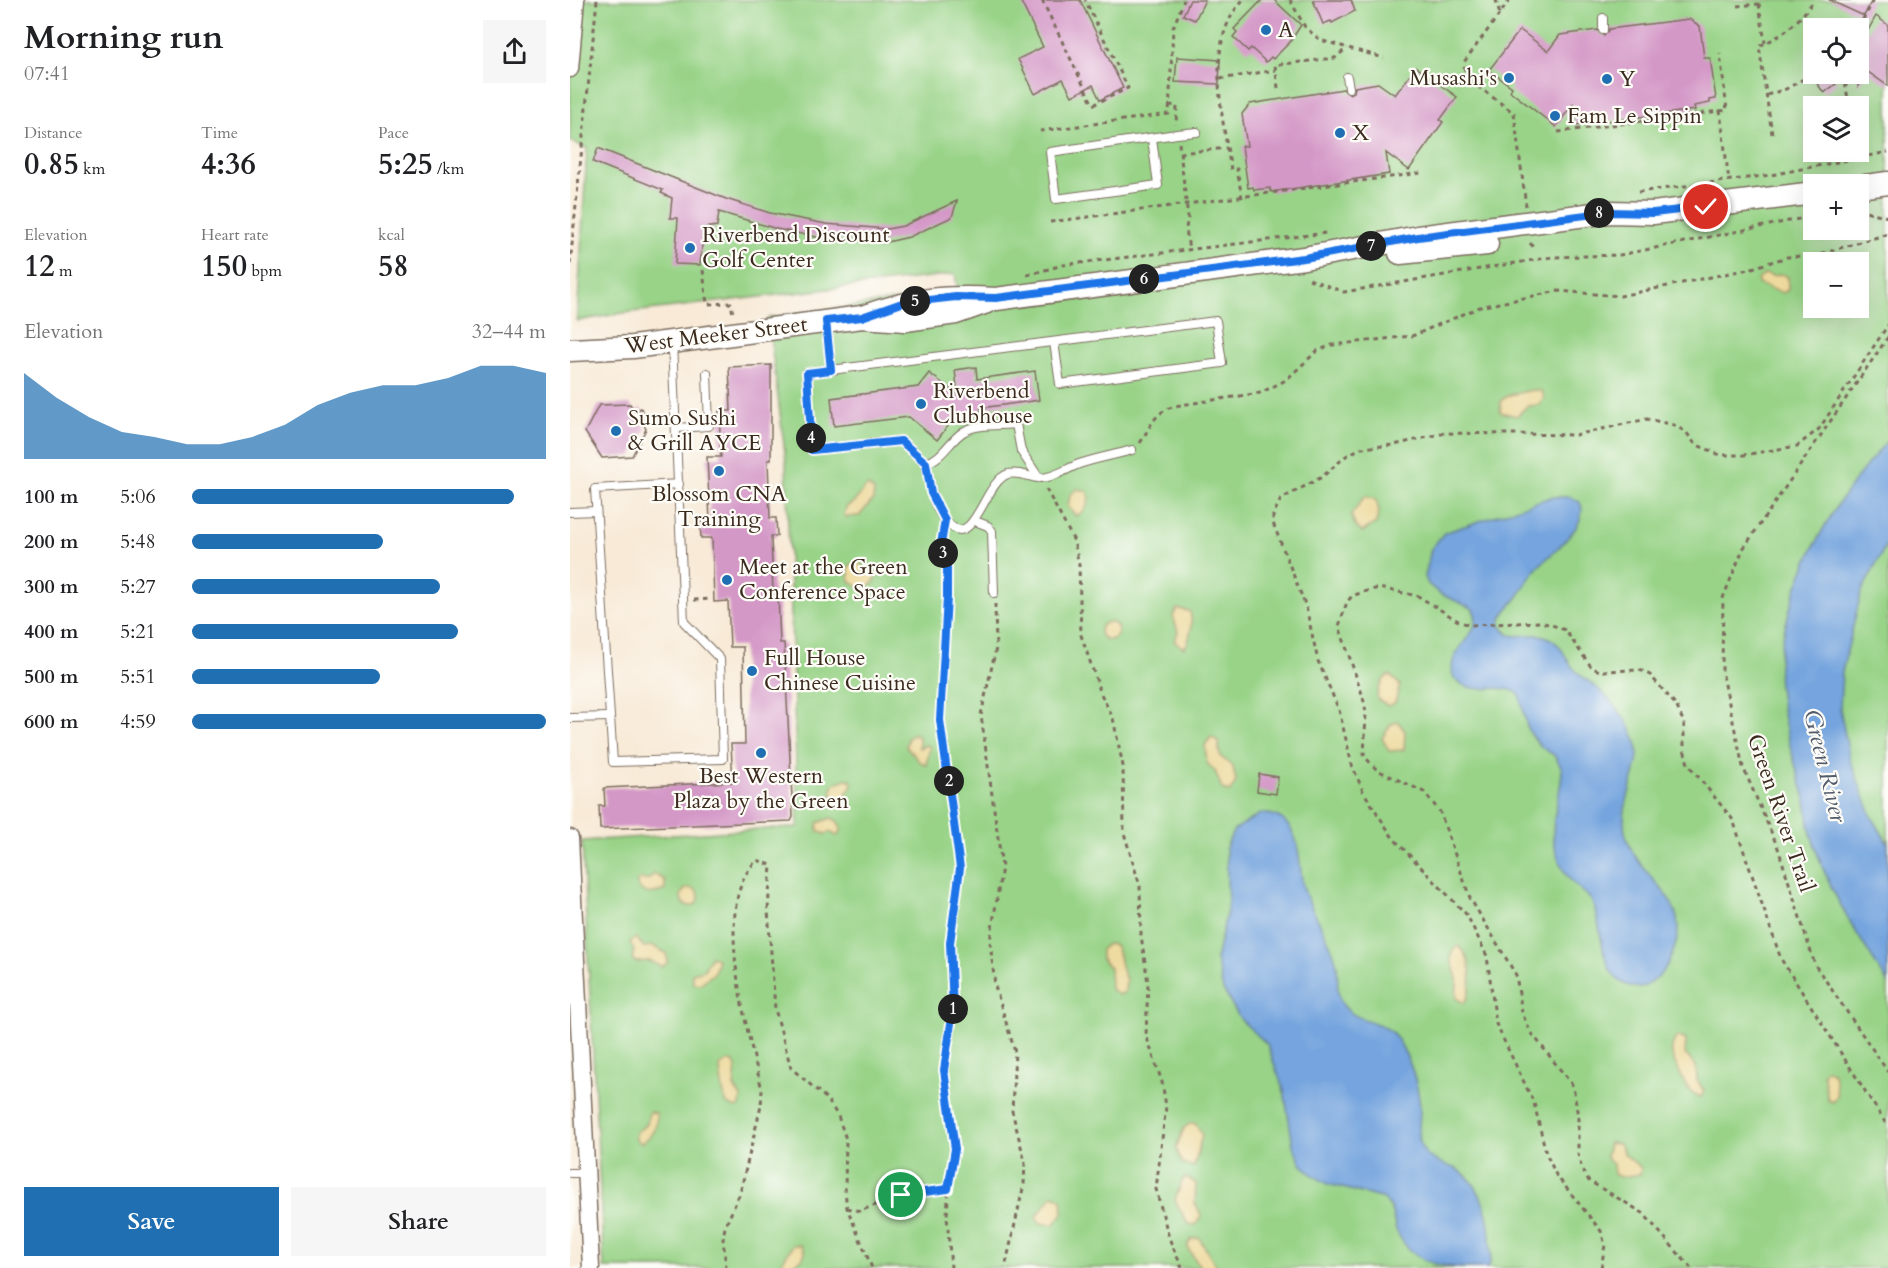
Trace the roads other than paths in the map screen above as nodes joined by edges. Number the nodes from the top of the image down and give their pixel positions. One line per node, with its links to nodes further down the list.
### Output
1 (576, 0): 4 (street)
2 (1603, 18): 3 (lane)
3 (1603, 30)
4 (570, 69)
5 (1347, 77): 6 (lane)
6 (1348, 88)
7 (1197, 132): 8 (lane)
8 (1152, 138): 8 (lane)
9 (1888, 183): 10 (main road)
10 (1869, 186)
11 (1803, 194): 12 (main road, West Meeker Street)
12 (1653, 213): 13 (main road, West Meeker Street); 13 (main road, West Meeker Street)
13 (1306, 269): 14 (main road, West Meeker Street)
14 (826, 321): 15 (main road, West Meeker Street); 18 (lane)
15 (672, 342): 17 (main road, West Meeker Street); 20 (lane)
16 (1054, 342): 16 (lane); 18 (lane)
17 (570, 350)
18 (831, 370): 22 (lane)
19 (707, 373): 20 (lane)
20 (676, 428): 24 (lane)
21 (1132, 450): 23 (lane)
22 (926, 463): 23 (lane); 27 (lane)
23 (1039, 478): 27 (lane)
24 (679, 484): 25 (lane); 29 (lane)
25 (596, 511): 26 (lane); 29 (lane)
26 (570, 512)
27 (975, 520): 28 (lane)
28 (994, 593)
29 (610, 717): 30 (lane)
30 (570, 718)
31 (570, 838): 32 (street)
32 (571, 862): 34 (street)
33 (570, 1173): 34 (lane)
34 (587, 1173): 35 (street)
35 (591, 1268)

